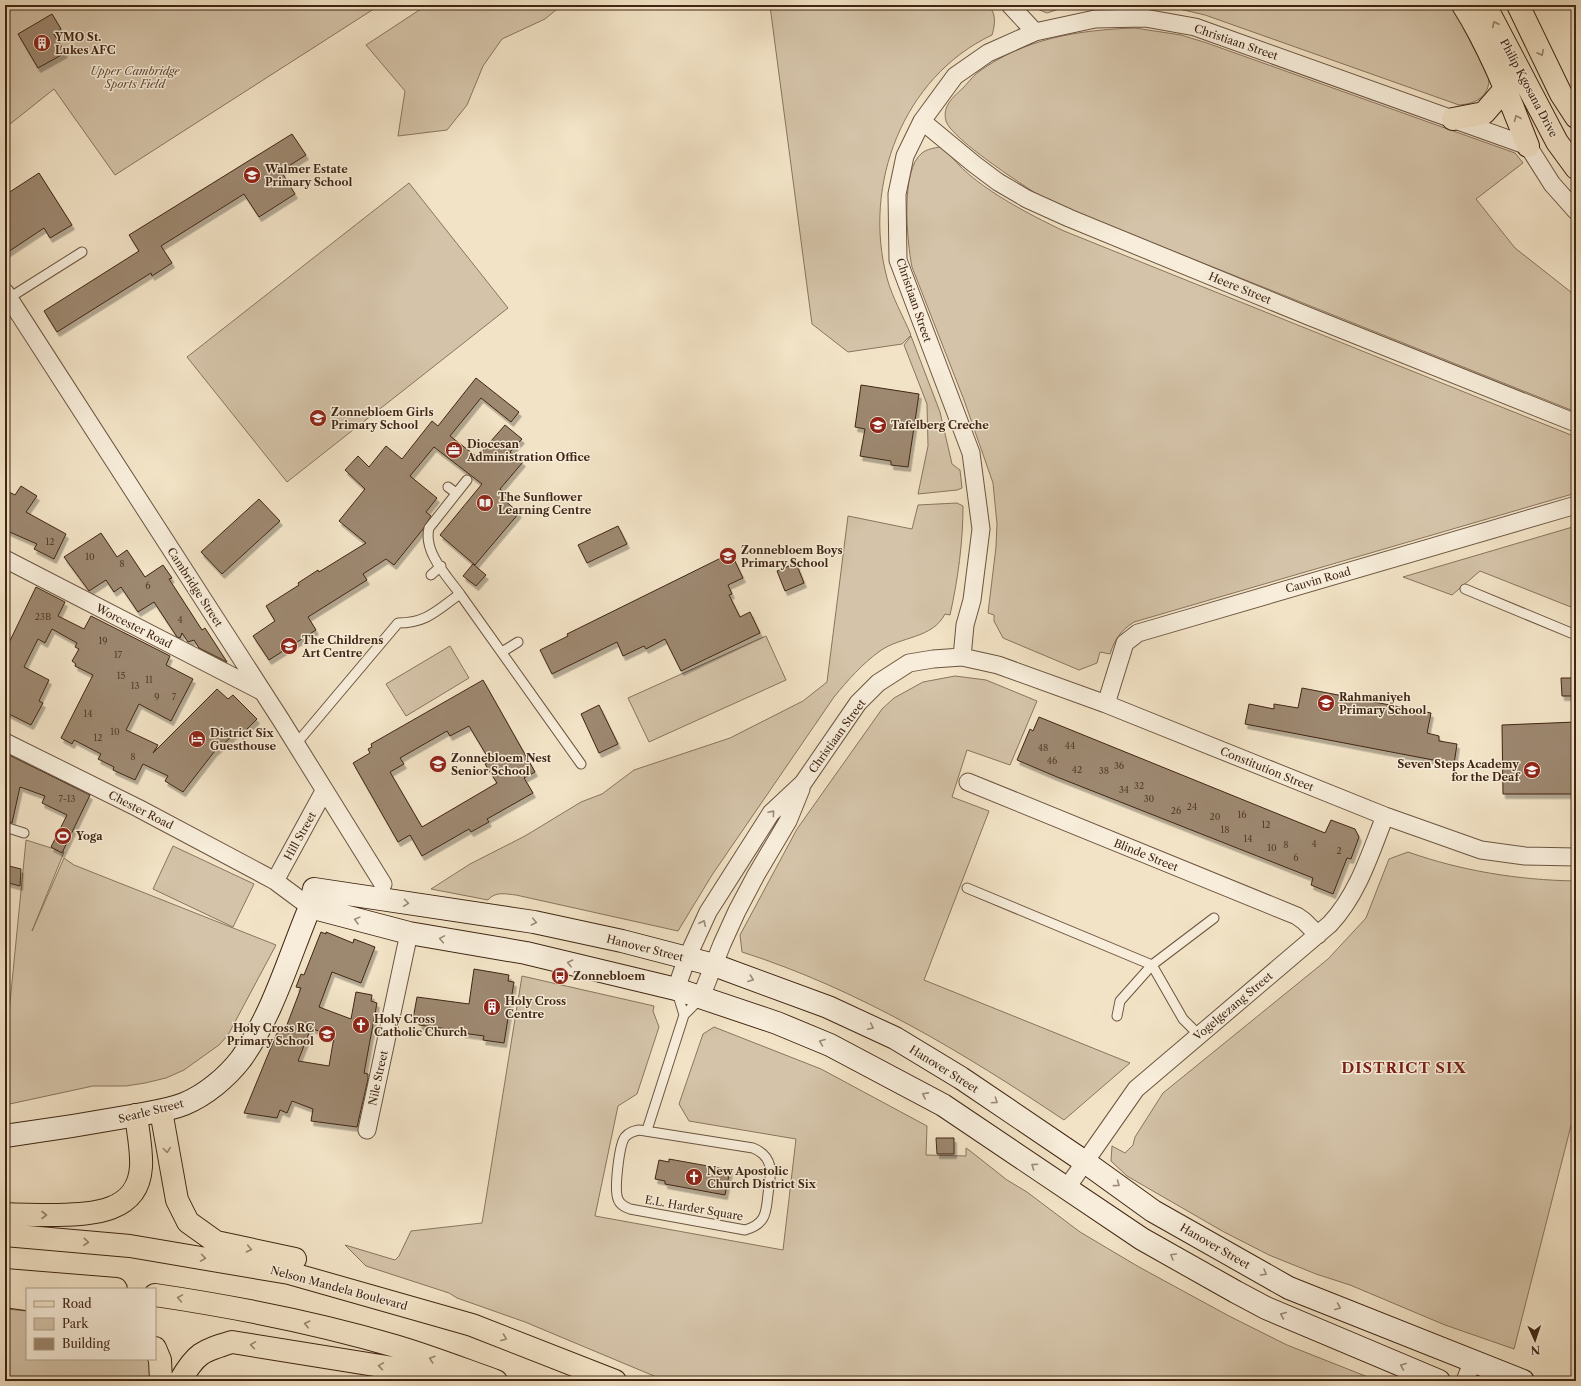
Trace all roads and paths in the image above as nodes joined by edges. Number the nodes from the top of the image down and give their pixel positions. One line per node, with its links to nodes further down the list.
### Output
1 (1010, 5): 5 (street)
2 (1463, 5): 6 (main road)
3 (1485, 5): 11 (main road, Philip Kgosana Drive, one-way to 3)
4 (1518, 5): 7 (main road, one-way to 7)
5 (1035, 32): 8 (street, Christiaan Street); 9 (street, Christiaan Street)
6 (1505, 89): 8 (main road); 10 (main road, one-way to 6)
7 (1576, 117)
8 (1453, 119): 10 (street, Christiaan Street)
9 (922, 121): 15 (street, Heere Street); 28 (street, Christiaan Street)
10 (1528, 146): 12 (street)
11 (1576, 168)
12 (1576, 211)
13 (82, 252): 14 (lane)
14 (6, 297): 29 (street, Cambridge Street)
15 (1576, 423)
16 (467, 480): 18 (lane)
17 (448, 487): 18 (lane)
18 (456, 493): 21 (lane)
19 (1576, 505): 30 (street, Cauvin Road)
20 (5, 559): 29 (street, Worcester Road)
21 (441, 566): 22 (lane); 24 (lane)
22 (431, 575)
23 (1465, 589): 25 (lane)
24 (460, 594): 27 (lane); 32 (lane)
25 (1576, 635)
26 (518, 642): 27 (lane)
27 (502, 652): 33 (lane)
28 (962, 657): 30 (street, Constitution Street); 35 (street, Christiaan Street)
29 (263, 692): 32 (street, Cambridge Street)
30 (1106, 704): 37 (street, Constitution Street)
31 (5, 742): 41 (street, Chester Road)
32 (296, 744): 36 (street, Cambridge Street)
33 (581, 764)
34 (968, 782): 47 (street, Blinde Street)
35 (803, 783): 48 (street, Christiaan Street, one-way to 35); 49 (street, Christiaan Street)
36 (324, 791): 41 (street, Hill Street); 42 (street, Cambridge Street)
37 (1385, 816): 40 (street, Constitution Street); 47 (street, Vogelgezang Street)
38 (5, 827): 39 (lane)
39 (24, 832)
40 (1576, 857)
41 (275, 881): 44 (street, Chester Road)
42 (383, 884)
43 (967, 888): 50 (lane)
44 (312, 898): 46 (street, one-way to 44); 48 (street, Hanover Street, one-way to 48); 56 (street, Searle Street)
45 (1214, 918): 50 (lane)
46 (409, 933): 51 (street, one-way to 46); 58 (street, Nile Street)
47 (1318, 935): 55 (street, Vogelgezang Street)
48 (687, 958): 49 (street, Hanover Street); 51 (street, Christiaan Street)
49 (714, 965): 52 (street, Christiaan Street); 61 (street, Hanover Street, one-way to 61)
50 (1152, 965): 54 (lane); 55 (lane)
51 (676, 989): 52 (street); 53 (lane)
52 (702, 997): 53 (lane); 62 (street, one-way to 52)
53 (684, 1015): 59 (lane)
54 (1117, 1016)
55 (1199, 1035): 61 (street, Vogelgezang Street)
56 (161, 1111): 57 (street, Searle Street); 70 (main road, one-way to 70)
57 (136, 1115): 60 (street, Searle Street); 63 (main road, one-way to 57)
58 (367, 1130)
59 (647, 1130): 59 (lane, E.L. Harder Square)
60 (5, 1136)
61 (1085, 1162): 62 (street, Vogelgezang Street); 72 (street, Hanover Street, one-way to 72)
62 (1066, 1188): 78 (street, one-way to 62)
63 (5, 1214)
64 (5, 1235): 70 (main road, Nelson Mandela Boulevard, one-way to 70)
65 (5, 1280): 66 (main road)
66 (104, 1288)
67 (156, 1294): 76 (main road, one-way to 67)
68 (5, 1296): 69 (main road)
69 (26, 1299)
70 (472, 1325): 77 (main road, Nelson Mandela Boulevard, one-way to 77)
71 (156, 1350): 73 (main road)
72 (1473, 1360): 79 (street); 80 (street, Hanover Street)
73 (161, 1381)
74 (180, 1381): 75 (main road, one-way to 74)
75 (461, 1381)
76 (496, 1381)
77 (615, 1381)
78 (1439, 1381)
79 (1465, 1381)
80 (1523, 1381)

